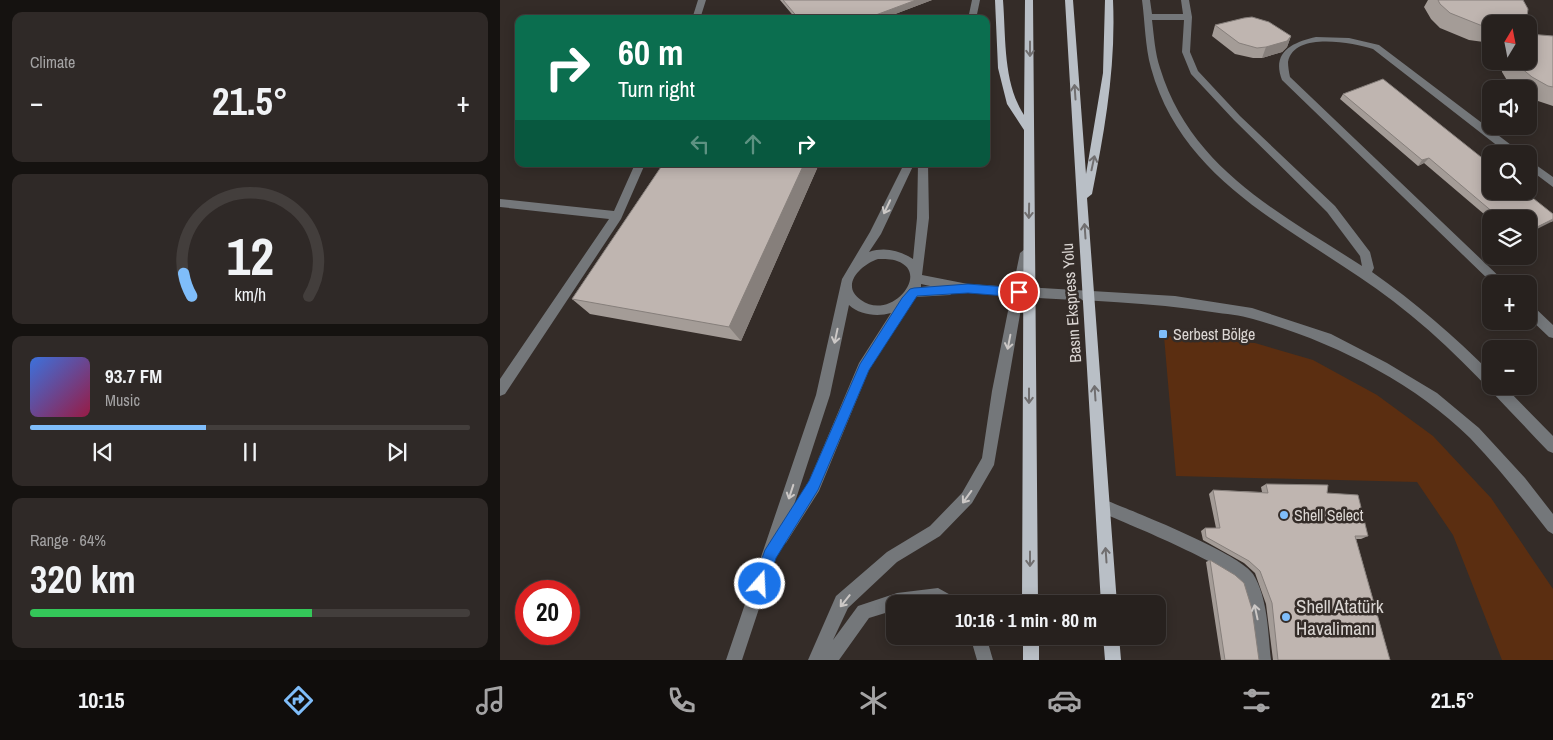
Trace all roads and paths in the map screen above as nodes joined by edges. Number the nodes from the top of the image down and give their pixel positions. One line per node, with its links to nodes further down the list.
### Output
1 (702, 0): 9 (street)
2 (976, 0): 10 (street)
3 (999, 0): 13 (main road)
4 (1029, 0): 13 (main road, one-way to 13)
5 (1069, 0): 21 (main road, Basın Ekspress Yolu, one-way to 5)
6 (1109, 0): 21 (main road, one-way to 6)
7 (1146, 0): 12 (street)
8 (1185, 0): 11 (street)
9 (697, 15)
10 (973, 15)
11 (1188, 17): 12 (street); 25 (street)
12 (1149, 18): 25 (street)
13 (1030, 131): 23 (main road, one-way to 23)
14 (1503, 145): 27 (street)
15 (639, 167): 22 (street)
16 (908, 167): 24 (street, one-way to 24)
17 (923, 167): 26 (street)
18 (1537, 170): 19 (street)
19 (1553, 183)
20 (500, 203): 22 (street)
21 (1083, 211): 37 (main road, Basın Ekspress Yolu, one-way to 21)
22 (617, 216): 34 (street)
23 (1028, 243): 40 (main road, one-way to 40); 47 (street, one-way to 47)
24 (852, 269): 26 (street); 28 (street)
25 (1365, 274): 33 (street)
26 (917, 275): 29 (street); 30 (street)
27 (1492, 275)
28 (846, 288): 30 (street); 39 (street, one-way to 39)
29 (968, 289): 30 (street); 38 (street)
30 (910, 297): 39 (street)
31 (1537, 318): 32 (street)
32 (1553, 333)
33 (1482, 373)
34 (500, 390)
35 (1504, 395): 36 (street)
36 (1553, 446)
37 (1103, 506): 41 (main road, Basın Ekspress Yolu, one-way to 37); 52 (street, one-way to 37)
38 (1553, 526)
39 (770, 554): 46 (street)
40 (1030, 595)
41 (1108, 595)
42 (886, 605): 48 (street)
43 (982, 645): 49 (street)
44 (1031, 645): 50 (main road)
45 (1112, 645): 51 (main road)
46 (734, 660)
47 (816, 660)
48 (829, 660)
49 (984, 660)
50 (1031, 660)
51 (1113, 660)
52 (1263, 660)

